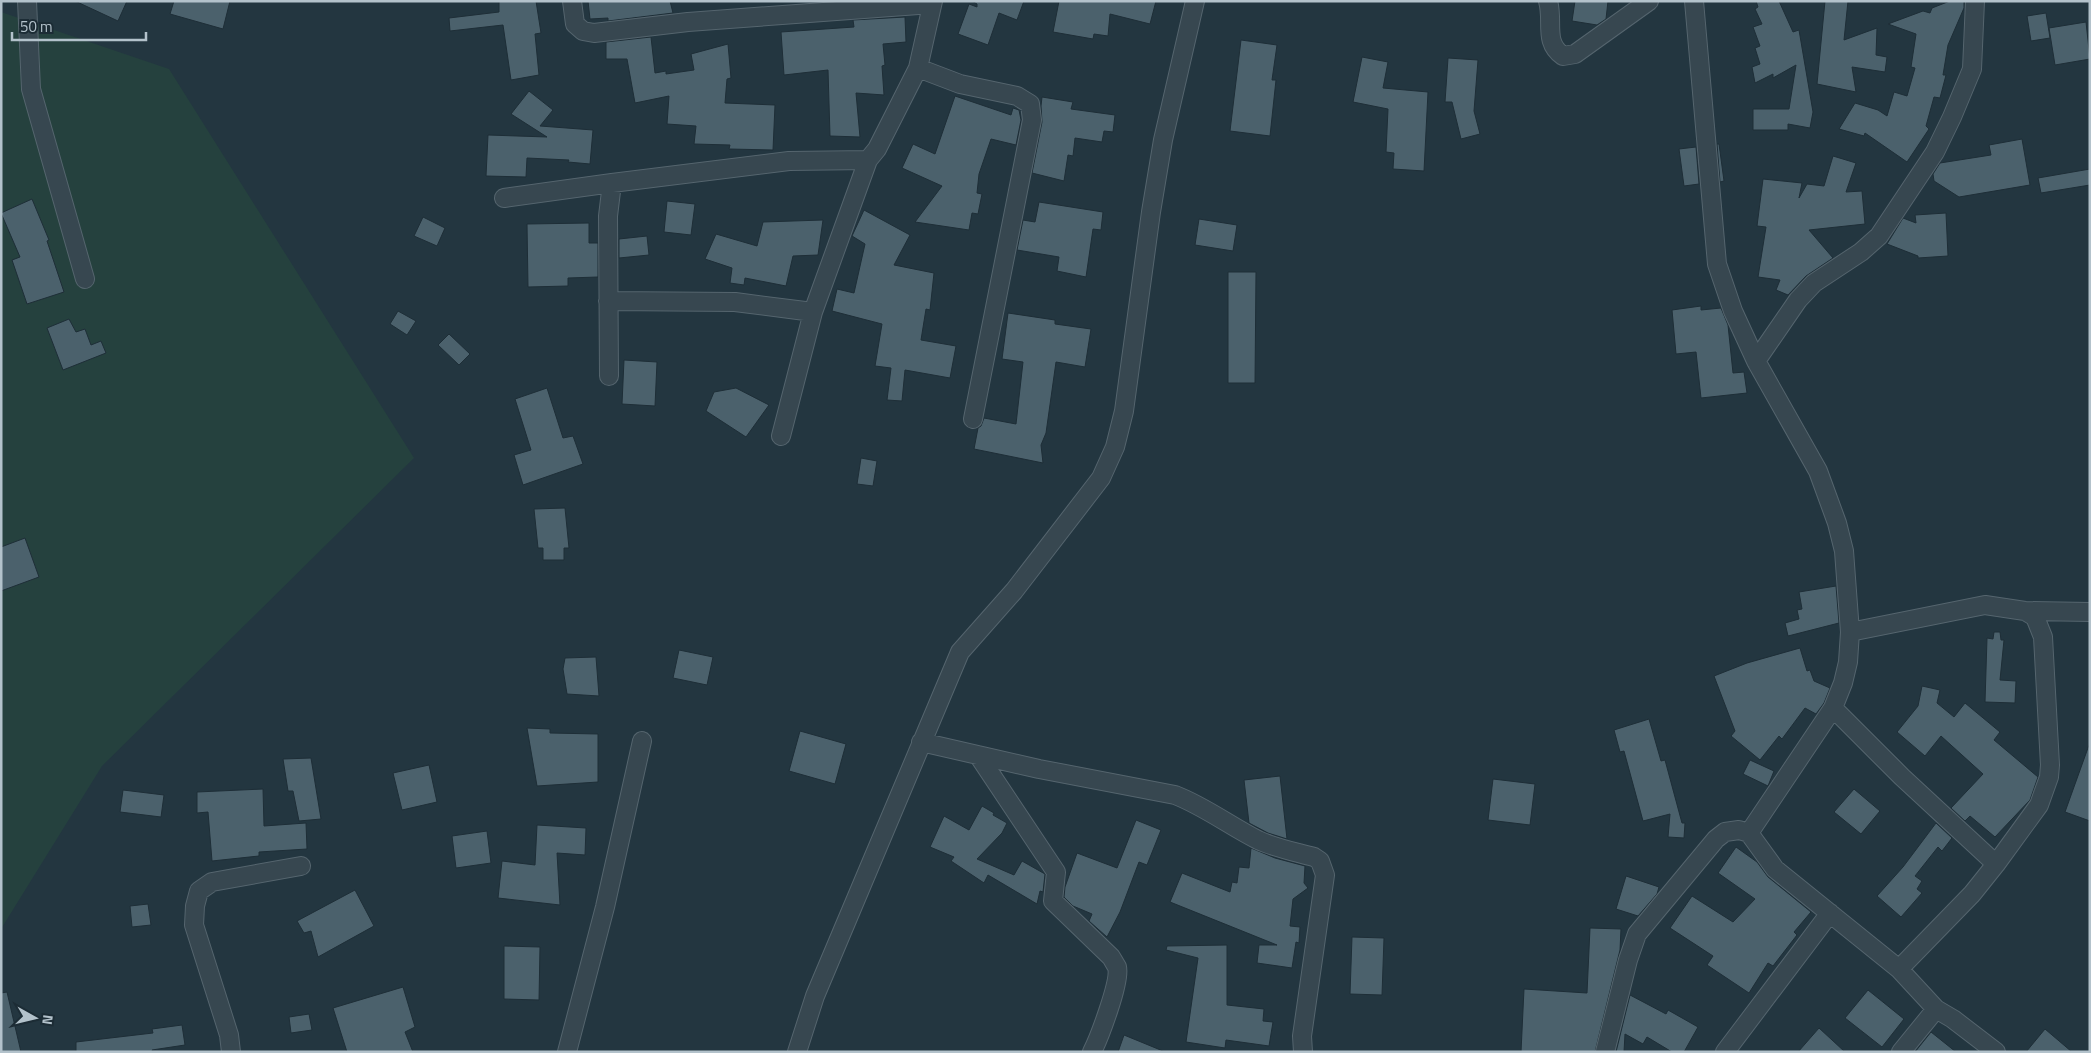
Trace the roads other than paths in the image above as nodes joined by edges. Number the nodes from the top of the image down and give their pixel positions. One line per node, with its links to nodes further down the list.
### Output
1 (27, 1): 13 (street)
2 (572, 1): 8 (street)
3 (1195, 1): 25 (street)
4 (1548, 1): 5 (street)
5 (1649, 1)
6 (1694, 1): 16 (street)
7 (1975, 1): 16 (street)
8 (933, 3): 9 (street)
9 (918, 68): 10 (street); 18 (street)
10 (868, 160): 11 (street); 15 (street)
11 (612, 183): 12 (street); 14 (street)
12 (504, 198)
13 (85, 279)
14 (608, 301): 15 (street); 17 (street)
15 (813, 312): 19 (street)
16 (1756, 360): 22 (street)
17 (609, 376)
18 (973, 419)
19 (780, 436)
20 (2025, 611): 21 (street); 22 (street); 28 (street)
21 (2090, 612)
22 (1850, 632): 23 (street)
23 (1833, 708): 27 (street); 28 (street)
24 (642, 741): 35 (street)
25 (921, 742): 26 (street); 36 (street)
26 (978, 755): 33 (street); 37 (street)
27 (1749, 833): 30 (street); 39 (street)
28 (1996, 864): 31 (street)
29 (301, 866): 34 (street)
30 (1830, 913): 31 (street); 40 (street)
31 (1899, 970): 32 (street)
32 (1936, 1010): 41 (street); 42 (street)
33 (1302, 1044): 38 (street)
34 (231, 1052)
35 (567, 1052)
36 (797, 1052)
37 (1092, 1052)
38 (1294, 1052)
39 (1605, 1052)
40 (1725, 1052)
41 (1901, 1052)
42 (1996, 1052)

